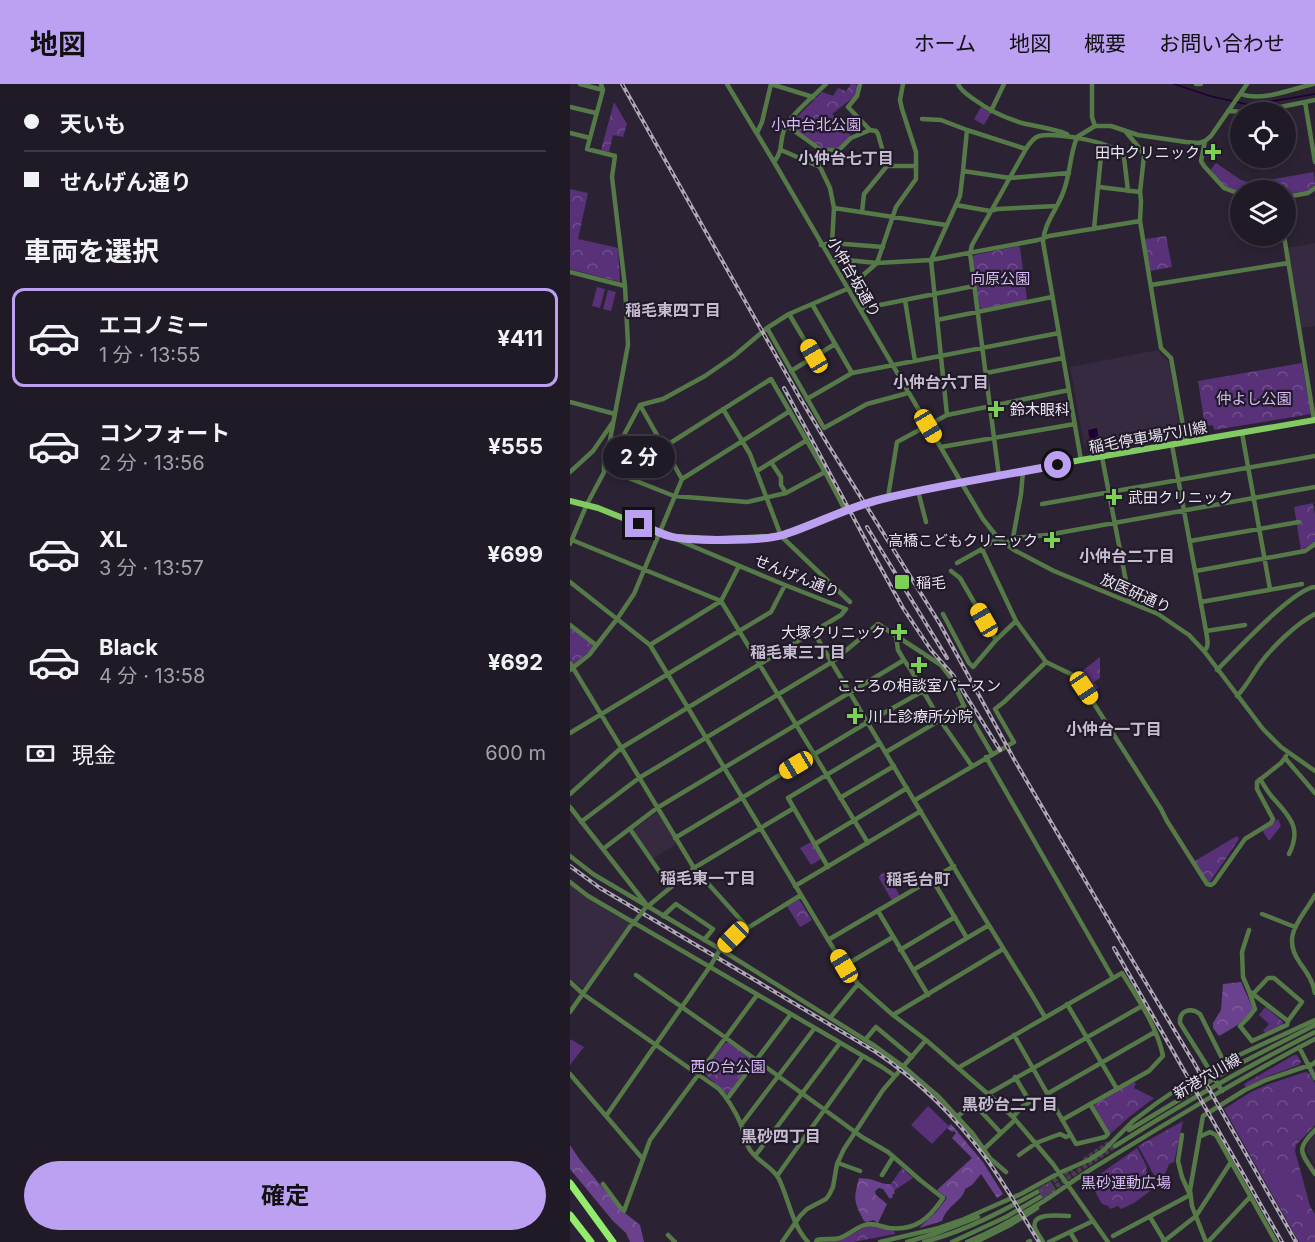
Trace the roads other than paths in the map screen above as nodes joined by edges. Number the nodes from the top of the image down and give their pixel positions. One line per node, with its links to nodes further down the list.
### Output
1 (580, 84): 14 (street)
2 (727, 84): 32 (street, 小仲台坂通り)
3 (771, 84): 16 (street); 32 (street)
4 (826, 84): 16 (street)
5 (860, 84): 28 (street)
6 (903, 84): 44 (street)
7 (958, 84): 21 (street)
8 (1004, 84): 21 (street)
9 (1092, 84): 26 (street)
10 (1196, 84): 11 (street)
11 (1201, 84)
12 (1247, 84): 15 (street)
13 (1313, 84): 15 (street)
14 (602, 87): 23 (street)
15 (1240, 95): 22 (street)
16 (813, 97): 25 (street)
17 (1315, 100): 18 (street)
18 (1305, 102): 19 (street); 27 (street)
19 (1296, 104)
20 (570, 107): 23 (street)
21 (991, 111): 33 (street)
22 (1228, 111): 36 (street)
23 (597, 113): 35 (street)
24 (922, 119): 29 (street)
25 (786, 126): 39 (street); 40 (street)
26 (1095, 126): 30 (street); 34 (street)
27 (1312, 128): 42 (street)
28 (870, 130): 40 (street); 43 (street)
29 (967, 130): 38 (street); 46 (street)
30 (1125, 131): 36 (street); 53 (street)
31 (570, 133): 35 (street)
32 (757, 133): 41 (street, 小仲台坂通り)
33 (1070, 136): 34 (street); 38 (street)
34 (1077, 137): 37 (street); 47 (street)
35 (590, 138): 76 (street)
36 (1205, 141): 51 (street)
37 (1102, 145): 49 (street); 52 (street)
38 (1026, 149): 48 (street)
39 (782, 150): 41 (street); 45 (street)
40 (821, 150): 45 (street)
41 (774, 162): 66 (street, 小仲台坂通り)
42 (1315, 162)
43 (887, 165): 44 (street); 59 (street)
44 (916, 166): 60 (street)
45 (820, 167): 57 (street)
46 (963, 171): 48 (street); 55 (street)
47 (1069, 173): 48 (street); 56 (street)
48 (1010, 178): 58 (street)
49 (1099, 187): 52 (street); 63 (street)
50 (1315, 188): 54 (street)
51 (1230, 190)
52 (1128, 191): 53 (street)
53 (1140, 192): 61 (street)
54 (1296, 195)
55 (956, 205): 58 (street); 62 (street)
56 (1057, 206): 58 (street); 64 (street)
57 (834, 208): 59 (street); 65 (street)
58 (990, 211): 69 (street)
59 (862, 212): 60 (street)
60 (893, 217): 62 (street); 68 (street)
61 (1140, 221): 63 (street); 75 (street)
62 (946, 225): 70 (street)
63 (1094, 229): 64 (street)
64 (1043, 237): 69 (street); 80 (street)
65 (832, 243): 66 (street); 68 (street)
66 (821, 245): 71 (street, 小仲台坂通り)
67 (1285, 246): 73 (street)
68 (882, 247): 72 (street)
69 (970, 253): 70 (street); 77 (street)
70 (931, 260): 72 (street); 79 (street)
71 (832, 262): 72 (street); 78 (street, 小仲台坂通り)
72 (876, 262): 78 (street)
73 (1288, 263): 75 (street); 109 (street)
74 (570, 272): 76 (street)
75 (1151, 285): 116 (street)
76 (625, 286): 108 (street)
77 (974, 286): 79 (street); 84 (street)
78 (848, 289): 82 (street); 83 (street, 小仲台坂通り)
79 (934, 294): 81 (street); 86 (street)
80 (1052, 297): 84 (street); 88 (street)
81 (905, 300): 83 (street); 94 (street)
82 (812, 304): 85 (street); 89 (street)
83 (860, 309): 95 (street, 小仲台坂通り)
84 (978, 312): 86 (street); 90 (street)
85 (789, 314): 87 (street); 91 (street)
86 (937, 320): 92 (street)
87 (767, 328): 96 (street); 103 (street)
88 (1059, 333): 90 (street); 93 (street)
89 (836, 344): 91 (street); 97 (street)
90 (982, 348): 92 (street); 98 (street)
91 (814, 356): 96 (street)
92 (941, 356): 94 (street); 107 (street)
93 (1063, 358): 98 (street); 99 (street)
94 (915, 361): 95 (street)
95 (892, 365): 97 (street); 100 (street, 小仲台坂通り)
96 (791, 370): 101 (street)
97 (852, 373): 101 (street)
98 (986, 373): 104 (street)
99 (1069, 390): 104 (street); 110 (street)
100 (908, 393): 101 (street); 111 (street, 小仲台坂通り)
101 (807, 399)
102 (570, 402): 108 (street)
103 (640, 405): 118 (street); 125 (street)
104 (990, 405): 107 (street); 113 (street)
105 (723, 409): 106 (street); 114 (street); 118 (street)
106 (790, 411): 114 (street); 115 (street)
107 (947, 415): 111 (street)
108 (615, 417): 125 (street); 128 (street)
109 (1315, 420): 112 (main road, 稲毛停車場穴川線)
110 (1075, 424): 113 (street); 122 (street)
111 (928, 426): 119 (street, 小仲台坂通り); 139 (street)
112 (1242, 433): 116 (main road, 稲毛停車場穴川線); 124 (street)
113 (994, 438): 119 (street); 130 (street)
114 (743, 440): 126 (street); 131 (street)
115 (807, 440): 123 (street); 129 (street)
116 (1186, 443): 117 (main road, 稲毛停車場穴川線)
117 (1172, 445): 121 (main road, 稲毛停車場穴川線); 132 (street)
118 (664, 447): 131 (street)
119 (941, 447): 133 (street, 小仲台坂通り)
120 (1315, 456): 124 (street)
121 (1102, 457): 122 (main road, 稲毛停車場穴川線); 136 (street)
122 (1082, 460): 127 (main road, 稲毛停車場穴川線)
123 (771, 462): 126 (street); 137 (street)
124 (1248, 468): 132 (street); 141 (street)
125 (605, 470): 138 (street); 143 (street)
126 (757, 471): 140 (street)
127 (1023, 471): 130 (main road, 稲毛停車場穴川線); 155 (street)
128 (570, 472)
129 (825, 472): 137 (street); 145 (street)
130 (999, 476): 133 (main road, 稲毛停車場穴川線)
131 (682, 479): 138 (street)
132 (1179, 480): 136 (street); 146 (street)
133 (961, 482): 135 (main road, 稲毛停車場穴川線); 154 (street, 放医研通り)
134 (1315, 488): 141 (street)
135 (918, 491): 139 (main road, 稲毛停車場穴川線); 147 (street)
136 (1108, 493): 144 (street); 149 (street)
137 (786, 494): 140 (street)
138 (674, 496): 140 (street); 151 (street)
139 (888, 497): 145 (main road, 稲毛停車場穴川線)
140 (767, 498): 152 (street)
141 (1254, 498): 146 (street); 150 (street)
142 (570, 501): 143 (main road, せんげん通り)
143 (587, 504): 151 (main road, せんげん通り); 157 (street)
144 (1042, 504)
145 (845, 510): 152 (main road, 稲毛停車場穴川線)
146 (1185, 511): 149 (street); 156 (street)
147 (926, 522)
148 (1299, 522): 150 (street)
149 (1114, 523): 155 (street); 174 (street)
150 (1259, 529): 156 (street); 161 (street)
151 (659, 532): 153 (main road, せんげん通り); 164 (street)
152 (781, 536): 153 (main road, 稲毛停車場穴川線); 173 (street)
153 (670, 537): 163 (street, せんげん通り)
154 (998, 538): 158 (street, 放医研通り); 160 (street)
155 (1013, 538): 158 (street)
156 (1190, 541): 166 (street)
157 (571, 542): 164 (street)
158 (1005, 544): 174 (street, 放医研通り)
159 (1315, 544): 161 (street)
160 (982, 549): 162 (street); 179 (street)
161 (1264, 559): 166 (street); 171 (street)
162 (957, 563)
163 (739, 566): 169 (street, せんげん通り); 172 (street)
164 (644, 570): 172 (street); 178 (street)
165 (951, 571): 186 (street)
166 (1196, 572): 175 (street)
167 (570, 582): 178 (street)
168 (1302, 584): 171 (street)
169 (785, 585): 182 (street); 184 (street, せんげん通り)
170 (1315, 587): 196 (street)
171 (1270, 589): 175 (street)
172 (721, 601): 182 (street); 188 (street)
173 (850, 602)
174 (1130, 602): 189 (street, 放医研通り)
175 (1201, 602): 183 (street)
176 (943, 614): 186 (street)
177 (1315, 614): 201 (street)
178 (617, 619): 187 (street); 188 (street)
179 (1016, 621): 186 (street); 192 (street)
180 (570, 625): 187 (street)
181 (1245, 625): 183 (street)
182 (740, 630): 194 (street); 197 (street)
183 (1206, 631): 189 (street)
184 (813, 632): 191 (street); 194 (street)
185 (896, 636): 190 (street); 191 (street); 202 (street)
186 (996, 640)
187 (596, 645): 195 (street)
188 (650, 645): 197 (street)
189 (1204, 651): 196 (street, 放医研通り)
190 (904, 660): 198 (street); 199 (street)
191 (832, 662): 199 (street); 200 (street)
192 (1046, 662): 213 (street); 223 (street)
193 (570, 663): 195 (street)
194 (759, 664): 200 (street); 203 (street)
195 (572, 669): 204 (street)
196 (1217, 670): 201 (street, 放医研通り)
197 (668, 674): 203 (street); 204 (street)
198 (923, 691): 205 (street); 206 (street)
199 (850, 692): 206 (street); 207 (street)
200 (778, 694): 207 (street); 209 (street)
201 (1237, 696): 215 (street, 放医研通り)
202 (964, 706): 205 (street); 213 (street)
203 (688, 707): 209 (street); 211 (street)
204 (601, 714): 208 (street); 211 (street)
205 (940, 720): 212 (street); 218 (street)
206 (868, 722): 210 (street); 214 (street)
207 (796, 724): 214 (street); 219 (street)
208 (570, 733)
209 (706, 738): 219 (street); 222 (street)
210 (880, 742): 212 (street); 221 (street)
211 (621, 748): 222 (street); 226 (street)
212 (886, 753): 217 (street)
213 (992, 754): 216 (street)
214 (814, 755): 221 (street); 227 (street)
215 (1287, 755): 220 (street, 放医研通り); 223 (street); 225 (street)
216 (986, 757): 218 (street); 274 (street)
217 (894, 766): 224 (street); 228 (street)
218 (972, 766): 229 (street)
219 (724, 768): 227 (street); 231 (street)
220 (1315, 771)
221 (826, 775): 228 (street); 232 (street)
222 (639, 778): 231 (street); 235 (street)
223 (1260, 779): 242 (street)
224 (907, 788): 229 (street); 234 (street)
225 (1315, 793)
226 (570, 794)
227 (742, 798): 237 (street); 238 (street)
228 (840, 798): 234 (street)
229 (915, 801): 233 (street)
230 (570, 807): 235 (street)
231 (657, 808): 236 (street); 238 (street)
232 (794, 808): 237 (street); 240 (street)
233 (921, 811): 239 (street); 244 (street)
234 (854, 820): 239 (street); 240 (street)
235 (581, 822): 241 (street)
236 (630, 829): 241 (street); 250 (street)
237 (760, 829): 246 (street); 249 (street)
238 (675, 838): 246 (street)
239 (867, 843): 245 (street)
240 (815, 844): 245 (street)
241 (603, 849): 253 (street)
242 (1289, 854)
243 (570, 856): 253 (street)
244 (954, 866): 247 (street); 259 (street)
245 (828, 867): 249 (street)
246 (694, 868): 250 (street); 261 (street)
247 (932, 879): 254 (street); 257 (street)
248 (570, 882): 258 (street)
249 (795, 886): 251 (street)
250 (670, 887): 253 (street)
251 (801, 895): 261 (street); 266 (street)
252 (1315, 895): 260 (street)
253 (647, 907): 256 (street); 258 (street, bridge)
254 (878, 911): 263 (street); 266 (street)
255 (1262, 914): 260 (street)
256 (663, 916): 265 (street); 265 (street)
257 (955, 917): 264 (street); 269 (street)
258 (634, 921): 270 (street); 279 (street)
259 (989, 925): 264 (street); 267 (street)
260 (1295, 927): 278 (street)
261 (748, 928): 268 (street)
262 (1249, 930): 277 (street)
263 (893, 937): 269 (street); 271 (street)
264 (967, 938): 272 (street)
265 (704, 940): 268 (street)
266 (828, 940): 271 (street)
267 (1004, 949): 281 (street); 288 (street)
268 (720, 950): 270 (street, bridge); 289 (street)
269 (900, 950): 272 (street)
270 (710, 966): 280 (street); 284 (street)
271 (844, 966): 276 (street)
272 (913, 970): 281 (street)
273 (636, 975): 284 (street)
274 (1113, 978): 282 (street); 283 (street)
275 (570, 982): 279 (street)
276 (858, 984): 287 (street); 289 (street)
277 (1251, 992): 291 (street); 291 (street); 291 (street)
278 (1315, 993)
279 (583, 994): 285 (street); 303 (street)
280 (757, 995): 286 (street); 298 (street)
281 (928, 995): 287 (street)
282 (1067, 1004): 288 (street); 297 (street)
283 (1142, 1006): 294 (street); 297 (street)
284 (682, 1007): 298 (street); 303 (street)
285 (570, 1012)
286 (791, 1014): 293 (street); 307 (street)
287 (893, 1016): 301 (street)
288 (1045, 1017): 296 (street)
289 (830, 1018): 300 (street)
290 (1315, 1020): 308 (street)
291 (1288, 1021)
292 (1315, 1025): 334 (street, 新港穴川線)
293 (814, 1029): 302 (street); 317 (street)
294 (1155, 1032): 310 (street); 321 (street)
295 (1315, 1032): 342 (street, 新港穴川線)
296 (1014, 1035): 313 (street); 314 (street)
297 (1086, 1036): 310 (street); 314 (street)
298 (726, 1038): 307 (street); 316 (street)
299 (1315, 1038): 304 (street)
300 (865, 1040): 306 (street); 312 (street)
301 (926, 1040): 306 (street); 313 (street)
302 (840, 1043): 305 (street); 323 (street)
303 (656, 1045): 316 (street); 329 (street)
304 (1299, 1047): 311 (street); 322 (street)
305 (863, 1056): 318 (street); 328 (street)
306 (912, 1057): 312 (street)
307 (757, 1060): 317 (street); 326 (street)
308 (1224, 1062): 322 (street, bridge); 352 (street)
309 (1315, 1062): 311 (street)
310 (1101, 1063): 321 (street); 325 (street)
311 (1308, 1065): 320 (street); 340 (street)
312 (904, 1067): 318 (street); 330 (street)
313 (958, 1068): 324 (street)
314 (1032, 1068): 319 (street); 325 (street)
315 (570, 1074): 329 (street)
316 (699, 1074): 326 (street); 347 (street)
317 (779, 1076): 323 (street); 333 (street)
318 (895, 1076): 336 (street)
319 (1015, 1077): 324 (street); 331 (street)
320 (1315, 1078)
321 (1117, 1089): 327 (street)
322 (1222, 1091): 358 (street)
323 (802, 1093): 328 (street); 345 (street)
324 (988, 1094): 331 (street)
325 (1047, 1094): 332 (street)
326 (727, 1099): 333 (street)
327 (1090, 1104): 332 (street); 338 (street)
328 (825, 1110): 336 (street); 355 (street)
329 (606, 1116): 347 (street)
330 (957, 1117): 337 (street); 343 (street)
331 (1014, 1119): 337 (street); 341 (street)
332 (1062, 1120): 338 (street)
333 (741, 1125): 345 (street)
334 (1129, 1130)
335 (1315, 1130): 353 (street)
336 (856, 1131): 346 (street); 349 (street)
337 (1001, 1133): 343 (street)
338 (1071, 1135): 341 (street)
339 (1182, 1135): 359 (street)
340 (1199, 1137): 348 (street); 359 (street)
341 (1036, 1143): 344 (street); 352 (street)
342 (1115, 1146)
343 (984, 1149): 351 (street)
344 (1019, 1155)
345 (755, 1156): 355 (street)
346 (893, 1157): 354 (street); 377 (street)
347 (642, 1158): 357 (street)
348 (1231, 1162): 361 (street); 365 (street)
349 (838, 1163): 350 (street); 368 (street)
350 (860, 1171)
351 (1006, 1172)
352 (1059, 1173): 358 (street); 362 (street)
353 (1315, 1174)
354 (882, 1175)
355 (777, 1176): 368 (street)
356 (570, 1183): 373 (highway)
357 (603, 1184)
358 (1067, 1185): 360 (street); 367 (street)
359 (1190, 1195): 365 (street); 366 (street)
360 (1041, 1196): 380 (street); 381 (street); 382 (street); 383 (street)
361 (1250, 1197): 389 (street); 390 (street)
362 (1004, 1202): 378 (street); 379 (street)
363 (570, 1215): 372 (highway)
364 (1069, 1216): 384 (street)
365 (1196, 1216): 388 (street); 389 (street)
366 (1150, 1217): 371 (street); 388 (street)
367 (1093, 1221): 369 (street); 387 (street)
368 (795, 1222): 375 (street); 376 (street)
369 (1070, 1232): 385 (street); 386 (street)
370 (668, 1235): 374 (street)
371 (1113, 1236)
372 (591, 1242)
373 (613, 1242)
374 (675, 1242)
375 (782, 1242)
376 (808, 1242)
377 (816, 1242)
378 (880, 1242)
379 (907, 1242)
380 (924, 1242)
381 (951, 1242)
382 (967, 1242)
383 (976, 1242)
384 (1043, 1242)
385 (1049, 1242)
386 (1076, 1242)
387 (1108, 1242)
388 (1164, 1242)
389 (1207, 1242)
390 (1276, 1242)

